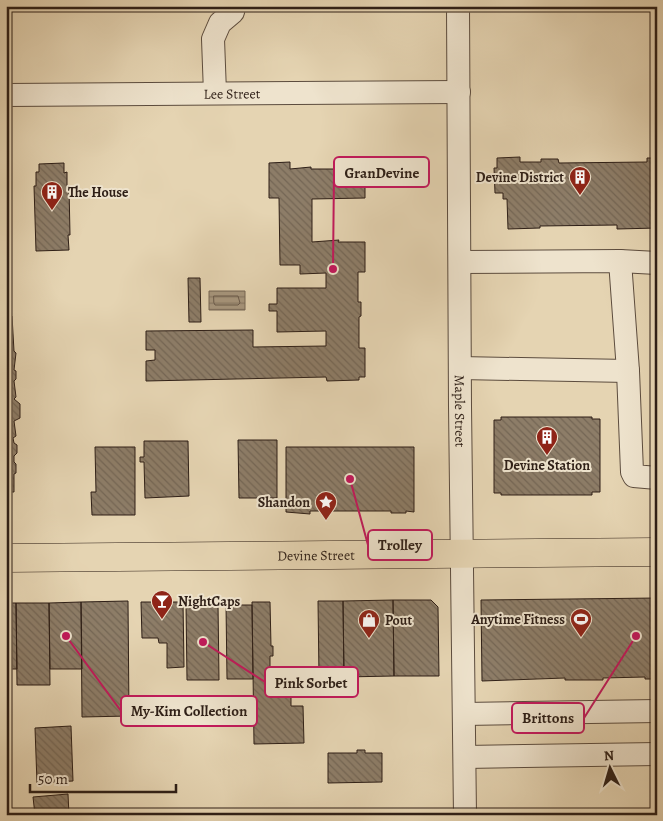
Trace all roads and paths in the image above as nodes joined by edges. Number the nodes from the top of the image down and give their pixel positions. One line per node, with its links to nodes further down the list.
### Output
1 (234, 6): 4 (street)
2 (458, 6): 3 (street, Maple Street)
3 (459, 92): 4 (street, Lee Street); 7 (street, Maple Street)
4 (215, 93): 5 (street, Lee Street)
5 (6, 95)
6 (620, 261): 7 (street); 8 (street); 10 (street)
7 (460, 262): 9 (street, Maple Street)
8 (657, 263)
9 (460, 368): 10 (street); 13 (street, Maple Street)
10 (628, 371): 11 (street)
11 (657, 478)
12 (657, 552): 13 (main road, Devine Street)
13 (463, 553): 14 (main road, Devine Street); 16 (street, Maple Street)
14 (6, 558)
15 (657, 711): 16 (street)
16 (464, 714): 18 (street, Maple Street)
17 (657, 754): 18 (street)
18 (465, 756): 19 (street, Maple Street)
19 (465, 815)

